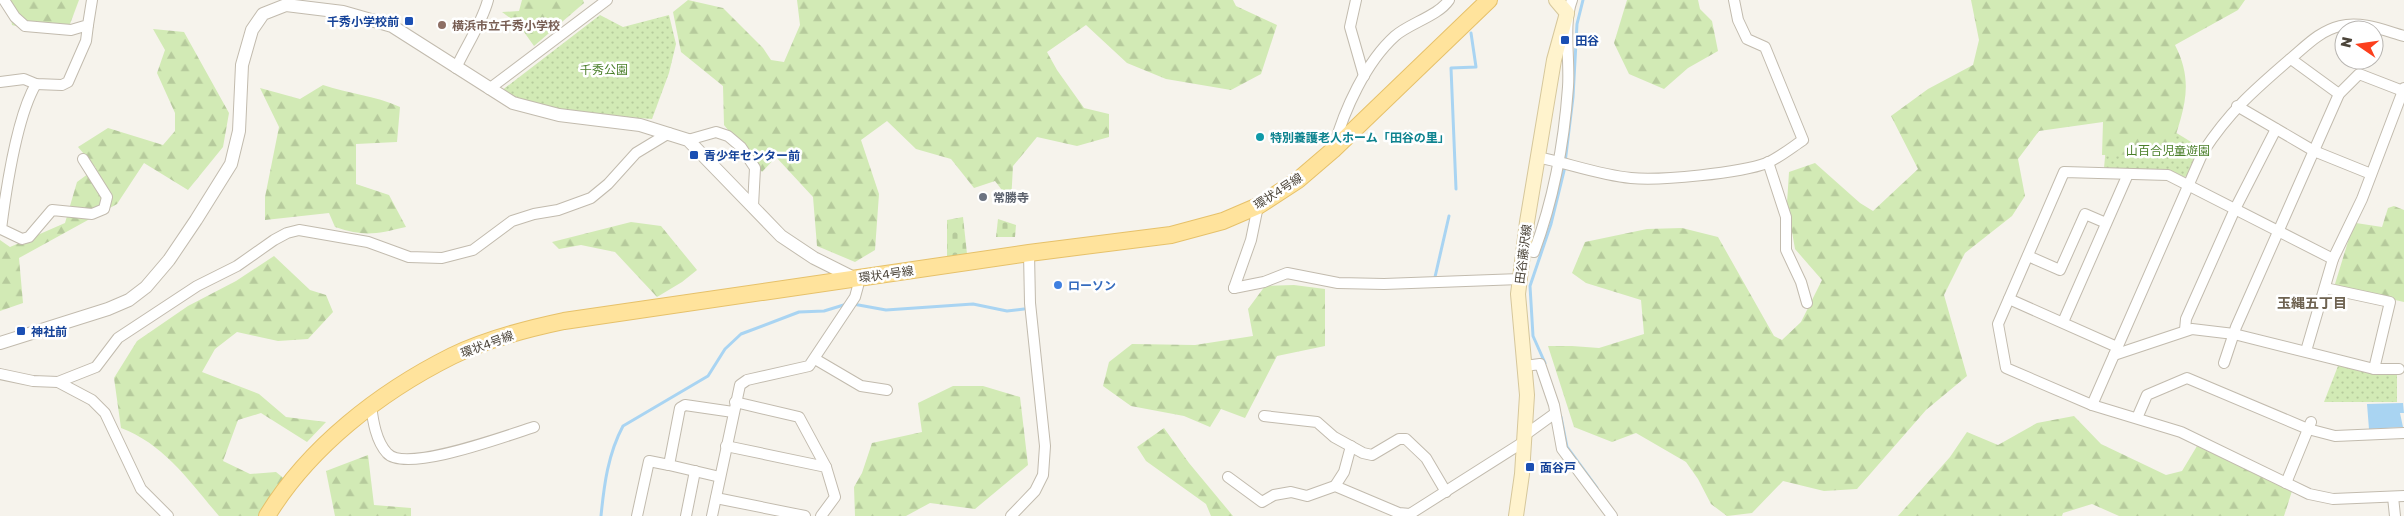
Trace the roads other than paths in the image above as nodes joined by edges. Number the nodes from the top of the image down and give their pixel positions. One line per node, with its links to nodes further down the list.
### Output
1 (4, 0): 12 (street)
2 (92, 0): 12 (street)
3 (488, 0): 15 (street)
4 (607, 0): 19 (street)
5 (1356, 0): 16 (street)
6 (1449, 0): 16 (street)
7 (1489, 0): 27 (main road, 環状4号線)
8 (1556, 0): 11 (main road)
9 (1734, 0): 31 (street)
10 (273, 4): 15 (street); 53 (street)
11 (1570, 6): 29 (main road, 田谷藤沢線); 32 (street)
12 (88, 25): 18 (street)
13 (2404, 36): 14 (street)
14 (2291, 59): 21 (street); 22 (street)
15 (456, 68): 19 (street)
16 (1364, 76): 27 (street)
17 (0, 82): 18 (street)
18 (36, 84): 30 (street)
19 (489, 89): 25 (street)
20 (2403, 90): 21 (street); 23 (street)
21 (2338, 94): 28 (street)
22 (2237, 106): 24 (street); 35 (street)
23 (2400, 108): 34 (street)
24 (2276, 128): 28 (street); 38 (street)
25 (670, 133): 26 (street); 62 (street)
26 (688, 140): 36 (street); 36 (street)
27 (1334, 150): 37 (main road, 環状4号線)
28 (2314, 151): 34 (street); 40 (street)
29 (1537, 157): 32 (street); 41 (main road, 田谷藤沢線)
30 (83, 159)
31 (1768, 162): 32 (street); 49 (street)
32 (1563, 163): 41 (street)
33 (2128, 174): 35 (street); 39 (street); 43 (street)
34 (2371, 174): 44 (street)
35 (2188, 185): 38 (street); 54 (street)
36 (753, 206): 45 (street)
37 (1258, 206): 42 (main road, 環状4号線); 46 (street)
38 (2235, 208): 40 (street); 51 (street)
39 (2106, 223): 43 (street); 50 (street)
40 (2279, 232): 44 (street); 52 (street)
41 (1524, 250): 46 (main road, 田谷藤沢線)
42 (1029, 253): 45 (main road, 環状4号線); 93 (street)
43 (2028, 256): 48 (street)
44 (2333, 259): 47 (street)
45 (856, 279): 56 (street); 65 (main road, 環状4号線)
46 (1520, 279): 58 (main road, 田谷藤沢線)
47 (2325, 288): 55 (street); 59 (street)
48 (2009, 299): 50 (street); 64 (street)
49 (1807, 303)
50 (2063, 322): 54 (street)
51 (2185, 330): 52 (street); 54 (street)
52 (2234, 334): 55 (street); 57 (street)
53 (0, 343)
54 (2116, 351): 64 (street)
55 (2306, 351): 59 (street)
56 (815, 359): 63 (street); 66 (street)
57 (2224, 363)
58 (1525, 366): 67 (street); 73 (main road, 田谷藤沢線)
59 (2374, 369): 60 (street)
60 (2399, 369)
61 (1, 377): 62 (street)
62 (58, 382): 86 (street)
63 (887, 390)
64 (2092, 405): 69 (street)
65 (371, 406): 70 (street); 87 (main road, 環状4号線)
66 (734, 407): 74 (street); 76 (street); 77 (street)
67 (1554, 414): 73 (street); 95 (street)
68 (1264, 416): 75 (street)
69 (2138, 418): 71 (street); 81 (street)
70 (534, 426)
71 (2310, 426): 72 (street); 81 (street)
72 (2404, 433)
73 (1525, 438): 83 (street); 94 (main road, 田谷藤沢線)
74 (726, 446): 77 (street); 79 (street)
75 (1351, 446): 82 (street); 83 (street)
76 (669, 465): 78 (street); 88 (street)
77 (826, 467): 92 (street)
78 (695, 471): 79 (street); 89 (street)
79 (720, 477): 85 (street)
80 (1228, 478): 82 (street)
81 (2286, 483): 84 (street)
82 (1335, 486): 83 (street)
83 (1446, 492)
84 (2399, 496): 96 (street)
85 (716, 498): 90 (street); 91 (street)
86 (168, 516)
87 (267, 516)
88 (637, 516)
89 (686, 516)
90 (712, 516)
91 (805, 516)
92 (821, 516)
93 (1011, 516)
94 (1516, 516)
95 (1612, 516)
96 (2395, 516)

